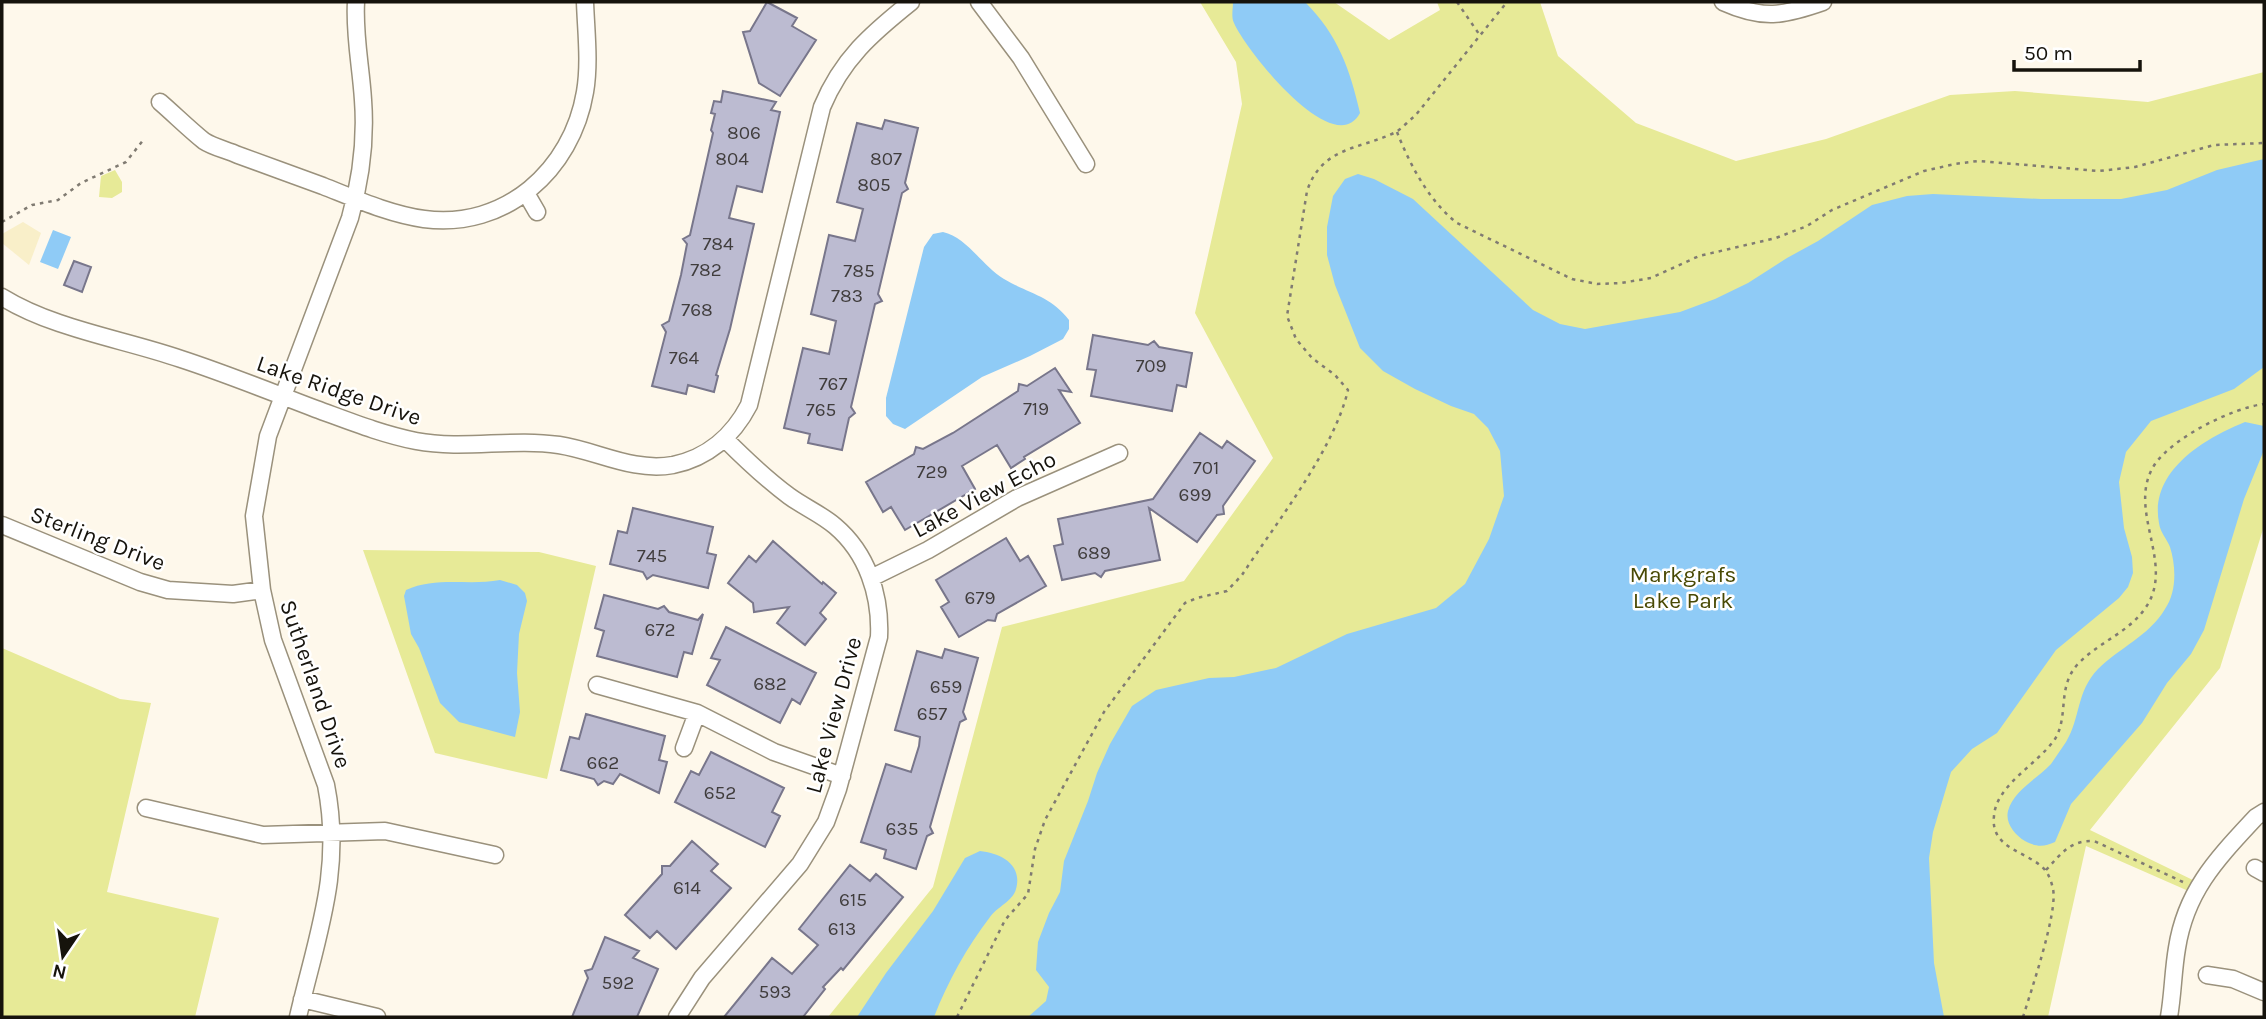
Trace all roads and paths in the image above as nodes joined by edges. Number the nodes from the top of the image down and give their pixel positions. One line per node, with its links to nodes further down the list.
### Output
1 (356, 2): 16 (street, Sutherland Drive)
2 (585, 2): 15 (street)
3 (911, 2): 22 (street, Lake Ridge Drive)
4 (979, 2): 14 (street)
5 (1457, 2): 9 (path)
6 (1507, 2): 9 (path)
7 (1723, 2): 8 (street)
8 (1823, 2)
9 (1479, 34): 11 (path)
10 (160, 102): 16 (street)
11 (1397, 132): 13 (path); 43 (path)
12 (144, 139): 18 (path)
13 (2264, 143)
14 (1086, 164)
15 (526, 193): 16 (street); 17 (street)
16 (356, 199): 20 (street, Sutherland Drive)
17 (537, 212)
18 (2, 222)
19 (2, 297): 20 (street, Lake Ridge Drive)
20 (282, 396): 22 (street, Lake Ridge Drive); 26 (street, Sutherland Drive)
21 (2264, 404): 35 (path)
22 (725, 439): 25 (street, Lake View Drive)
23 (1119, 453): 25 (street, Lake View Echo)
24 (2, 525): 26 (street, Sterling Drive)
25 (871, 578): 30 (street, Lake View Drive)
26 (262, 590): 33 (street, Sutherland Drive)
27 (597, 685): 28 (street)
28 (697, 713): 29 (street); 30 (street)
29 (684, 748)
30 (842, 776): 42 (street, Lake View Drive)
31 (146, 808): 33 (street)
32 (2264, 811): 36 (street)
33 (332, 834): 34 (street); 39 (street, Sutherland Drive)
34 (495, 855)
35 (2046, 870): 36 (path); 44 (path)
36 (2196, 887): 45 (street)
37 (2207, 975): 38 (street)
38 (2264, 992)
39 (302, 999): 40 (street, Sutherland Drive); 41 (street)
40 (298, 1017)
41 (377, 1017)
42 (677, 1017)
43 (957, 1017)
44 (2023, 1017)
45 (2169, 1017)

